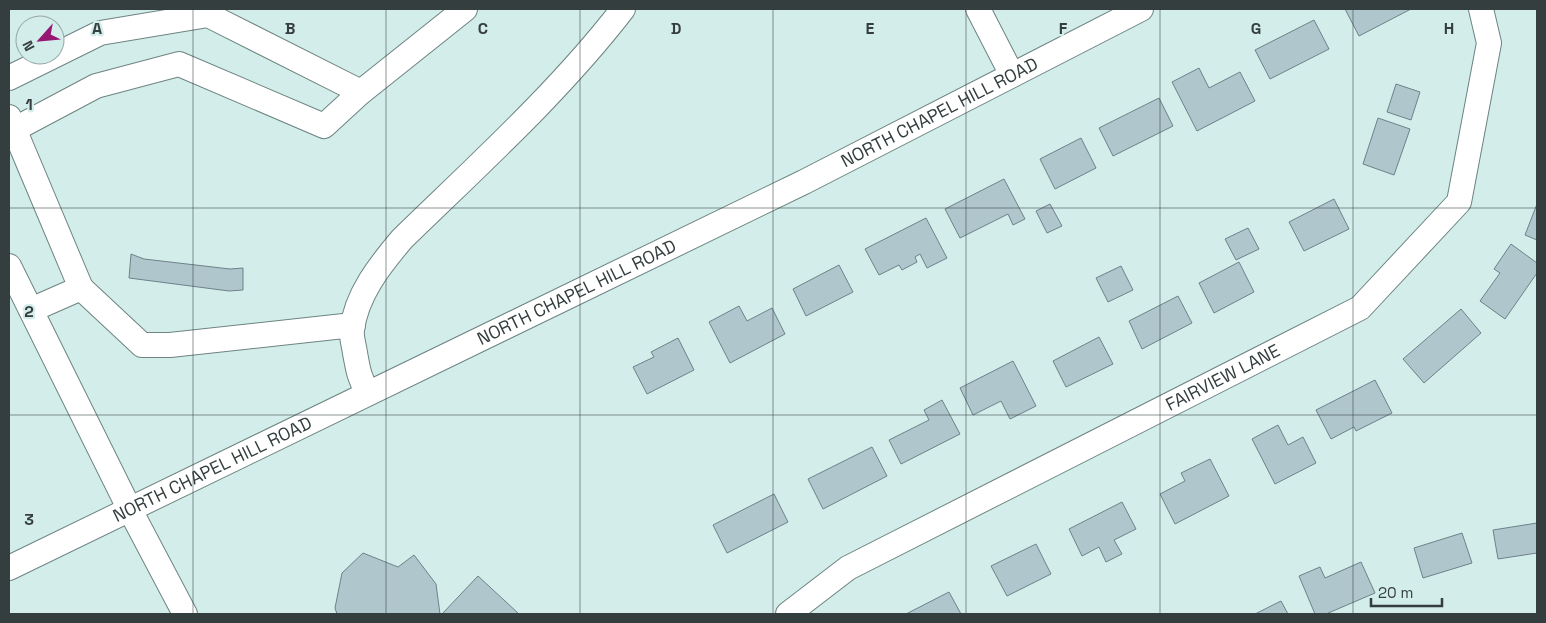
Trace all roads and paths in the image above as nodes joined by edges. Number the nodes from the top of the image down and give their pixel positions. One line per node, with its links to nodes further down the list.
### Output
1 (465, 9): 8 (street)
2 (623, 9): 13 (street)
3 (978, 9): 6 (street)
4 (1141, 9): 6 (street, NORTH CHAPEL HILL ROAD)
5 (1481, 9): 18 (street, FAIRVIEW LANE)
6 (1012, 75): 14 (street, NORTH CHAPEL HILL ROAD)
7 (9, 78): 8 (street)
8 (361, 92): 9 (street)
9 (12, 123): 11 (street)
10 (9, 266): 12 (street)
11 (81, 288): 12 (street); 13 (street)
12 (31, 310): 15 (street)
13 (353, 325): 14 (street)
14 (368, 392): 15 (street, NORTH CHAPEL HILL ROAD)
15 (129, 508): 16 (street, NORTH CHAPEL HILL ROAD); 17 (street)
16 (9, 568)
17 (185, 614)
18 (788, 614)

